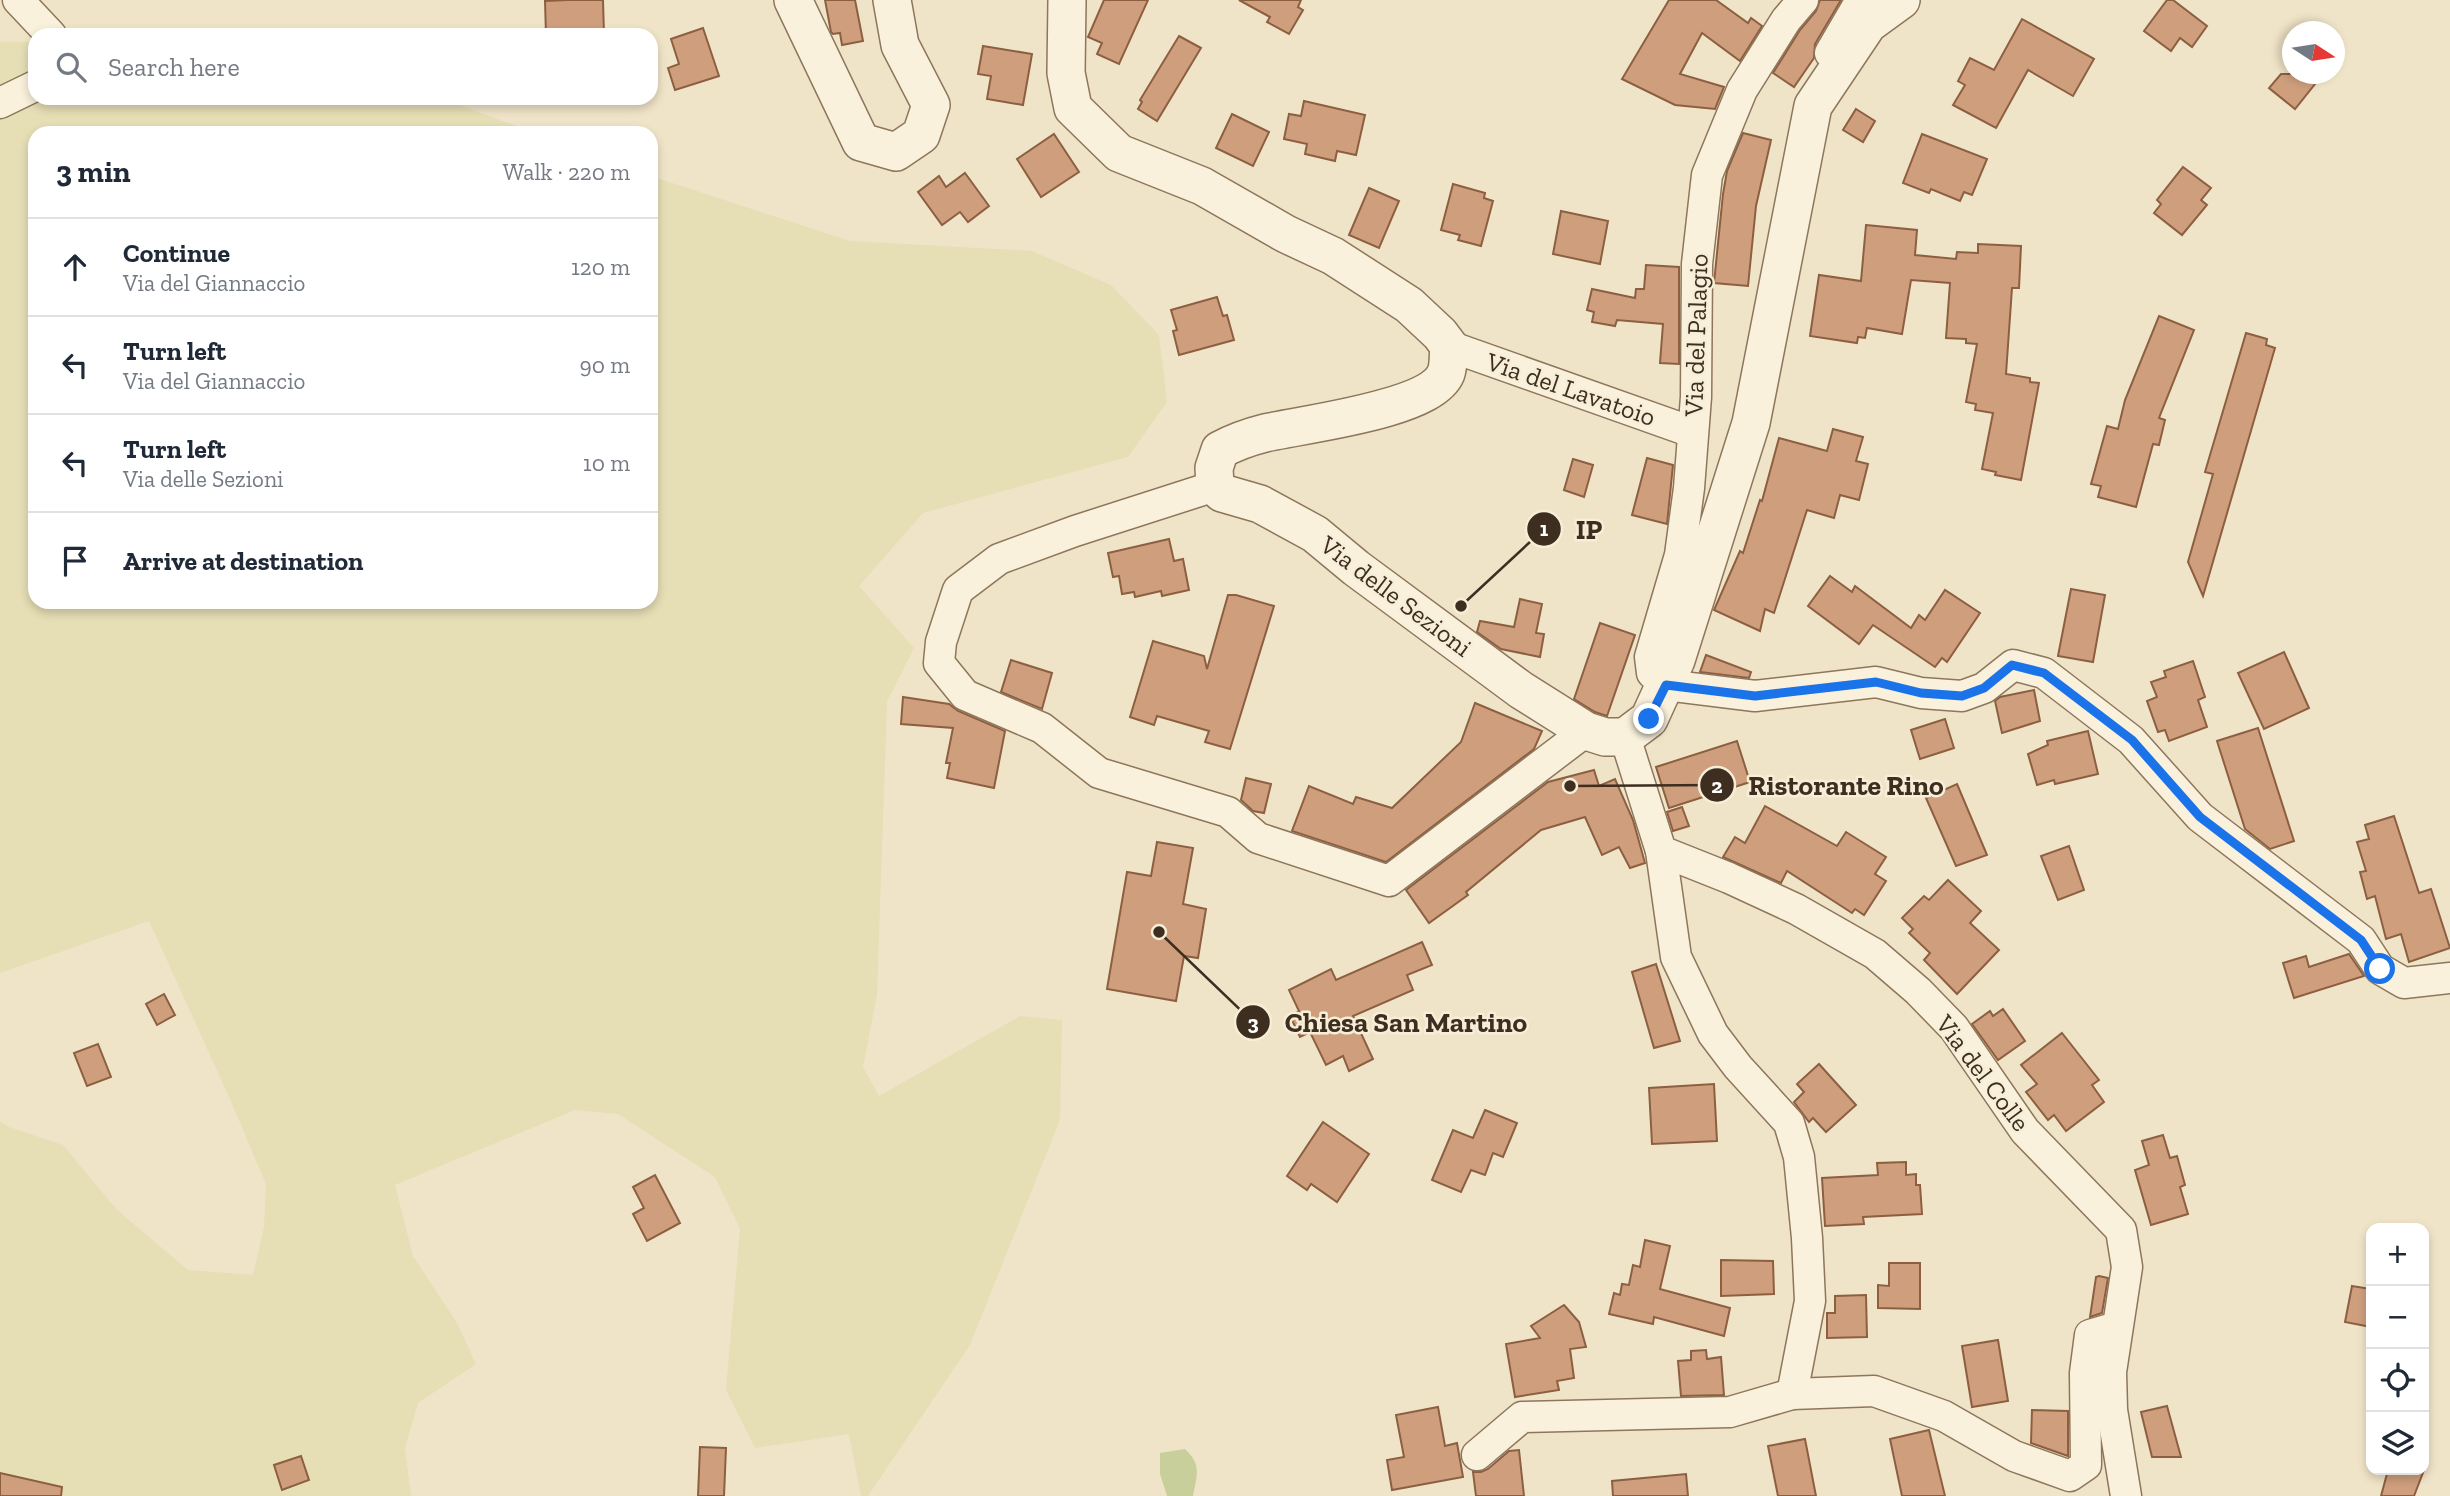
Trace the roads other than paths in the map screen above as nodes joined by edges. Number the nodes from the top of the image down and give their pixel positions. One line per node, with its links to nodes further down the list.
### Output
1 (18, 0): 8 (street)
2 (793, 0): 3 (street)
3 (892, 0)
4 (1067, 0): 12 (street)
5 (1803, 0): 13 (street, Via del Palagio)
6 (1861, 0): 11 (street)
7 (1901, 0): 11 (street)
8 (44, 28)
9 (28, 89): 10 (street)
10 (0, 103)
11 (1813, 106): 15 (street)
12 (1449, 346): 13 (street, Via del Lavatoio); 14 (street)
13 (1692, 432): 15 (street, Via del Palagio)
14 (1215, 486): 16 (street, Via delle Sezioni); 16 (street)
15 (1666, 685): 17 (street); 19 (street)
16 (1586, 732): 17 (street, Via delle Sezioni)
17 (1625, 737): 18 (street)
18 (1661, 851): 20 (street, Via del Colle); 21 (street)
19 (2450, 978)
20 (2117, 1327): 21 (street); 23 (street, Via del Colle)
21 (1792, 1394): 22 (street)
22 (1477, 1455)
23 (2126, 1496)

